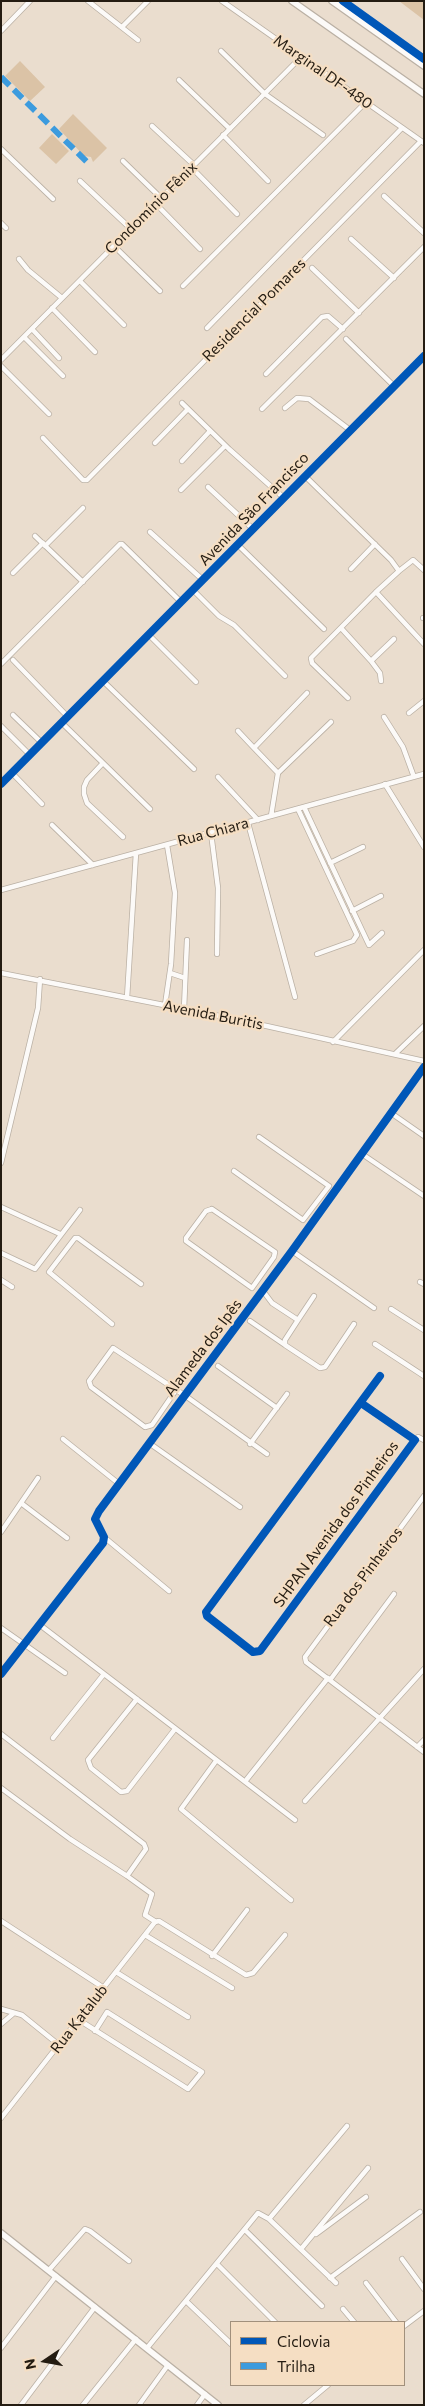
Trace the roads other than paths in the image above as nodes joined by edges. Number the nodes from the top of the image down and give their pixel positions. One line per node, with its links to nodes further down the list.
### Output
1 (30, 1): 8 (street)
2 (88, 1): 7 (street)
3 (148, 1): 7 (street)
4 (222, 1): 11 (street, Marginal DF-480)
5 (292, 1): 15 (main road)
6 (332, 1): 12 (main road)
7 (122, 27): 9 (street)
8 (1, 31)
9 (138, 40)
10 (221, 51): 14 (street)
11 (302, 58): 14 (street, Condomínio Fênix); 16 (street, Marginal DF-480)
12 (424, 66)
13 (178, 80): 19 (street)
14 (265, 94): 19 (street, Condomínio Fênix); 20 (street)
15 (424, 94)
16 (366, 102): 18 (street, Marginal DF-480); 45 (street)
17 (152, 126): 25 (street)
18 (402, 128): 22 (street, Marginal DF-480); 52 (street)
19 (230, 129): 21 (street, Condomínio Fênix)
20 (322, 134)
21 (223, 135): 25 (street, Condomínio Fênix); 27 (street)
22 (422, 142): 71 (street, Residencial Pomares)
23 (1, 149): 30 (street)
24 (123, 161): 29 (street)
25 (193, 166): 29 (street, Condomínio Fênix); 32 (street)
26 (80, 180): 35 (street)
27 (268, 182)
28 (384, 196): 36 (street)
29 (161, 198): 31 (street, Condomínio Fênix)
30 (53, 199)
31 (156, 204): 35 (street, Condomínio Fênix); 40 (street)
32 (237, 214)
33 (1, 223): 34 (street)
34 (6, 228)
35 (131, 229): 38 (street, Condomínio Fênix)
36 (424, 233)
37 (351, 239): 43 (street)
38 (114, 246): 44 (street, Condomínio Fênix); 46 (street)
39 (424, 247): 43 (street)
40 (200, 248)
41 (19, 259): 47 (street)
42 (312, 268): 49 (street)
43 (394, 278): 49 (street)
44 (80, 281): 47 (street, Condomínio Fênix); 50 (street)
45 (183, 286)
46 (160, 291)
47 (62, 298): 48 (street, Condomínio Fênix)
48 (52, 308): 51 (street, Condomínio Fênix); 56 (street)
49 (359, 312): 53 (street)
50 (124, 325)
51 (32, 328): 54 (street, Condomínio Fênix); 58 (street)
52 (207, 328)
53 (343, 329): 61 (street); 67 (street)
54 (24, 337): 59 (street, Condomínio Fênix); 62 (street)
55 (346, 339): 63 (street)
56 (95, 352)
57 (424, 356): 63 (street, Avenida São Francisco)
58 (59, 358)
59 (1, 360)
60 (1, 366): 68 (street)
61 (266, 374)
62 (63, 376)
63 (394, 386): 69 (street, Avenida São Francisco)
64 (182, 403): 66 (street)
65 (285, 408): 69 (street)
66 (188, 409): 70 (street); 72 (street)
67 (262, 409)
68 (49, 414)
69 (350, 430): 75 (street, Avenida São Francisco)
70 (210, 431): 73 (street); 74 (street)
71 (44, 438)
72 (155, 443)
73 (226, 446): 77 (street); 78 (street)
74 (182, 462)
75 (305, 476): 78 (street, Avenida São Francisco); 84 (street, Avenida São Francisco)
76 (208, 487): 80 (street)
77 (181, 490)
78 (284, 498): 80 (street, Avenida São Francisco)
79 (83, 508): 83 (street)
80 (253, 529): 85 (street, Avenida São Francisco)
81 (150, 532): 90 (street)
82 (35, 536): 83 (street)
83 (44, 544): 89 (street); 91 (street)
84 (375, 544): 86 (street); 88 (street, Avenida São Francisco)
85 (238, 545): 90 (street, Avenida São Francisco); 96 (street)
86 (350, 569)
87 (424, 570): 88 (street)
88 (399, 571): 93 (street)
89 (13, 573)
90 (203, 580): 92 (street, Avenida São Francisco)
91 (83, 582): 94 (street); 102 (street)
92 (193, 590): 94 (street, Avenida São Francisco); 103 (street)
93 (376, 592): 95 (street); 99 (street)
94 (181, 602): 97 (street, Avenida São Francisco)
95 (341, 628): 101 (street); 108 (street)
96 (324, 629)
97 (149, 635): 104 (street, Avenida São Francisco); 106 (street)
98 (394, 639): 101 (street)
99 (424, 644)
100 (13, 660): 112 (street)
101 (372, 661): 105 (street)
102 (1, 664)
103 (285, 676)
104 (103, 681): 112 (street, Avenida São Francisco); 122 (street)
105 (381, 681)
106 (196, 682)
107 (307, 693): 119 (street)
108 (348, 698)
109 (424, 701): 110 (street)
110 (409, 713)
111 (13, 715): 118 (street)
112 (68, 717): 115 (street, Avenida São Francisco)
113 (384, 717): 126 (street)
114 (331, 722): 124 (street)
115 (62, 723): 118 (street, Avenida São Francisco); 121 (street)
116 (1, 726): 120 (street)
117 (238, 731): 119 (street)
118 (42, 743): 120 (street, Avenida São Francisco)
119 (254, 748): 124 (street)
120 (30, 755): 123 (street, Avenida São Francisco)
121 (104, 763): 132 (street); 139 (street)
122 (194, 769)
123 (12, 773): 128 (street, Avenida São Francisco); 130 (street)
124 (278, 773): 134 (street)
125 (424, 774): 126 (street, Rua Chiara)
126 (414, 776): 129 (street, Rua Chiara)
127 (218, 777): 135 (street)
128 (1, 784)
129 (385, 784): 131 (street, Rua Chiara); 142 (street)
130 (42, 804)
131 (304, 807): 133 (street, Rua Chiara); 144 (street)
132 (150, 809)
133 (298, 809): 134 (street, Rua Chiara); 153 (street)
134 (271, 816): 135 (street, Rua Chiara)
135 (258, 820): 136 (street, Rua Chiara)
136 (248, 823): 138 (street, Rua Chiara); 158 (street)
137 (52, 825): 145 (street)
138 (211, 833): 140 (street, Rua Chiara); 152 (street)
139 (123, 837)
140 (167, 845): 143 (street, Rua Chiara); 155 (street)
141 (363, 847): 144 (street)
142 (424, 848)
143 (136, 853): 145 (street, Rua Chiara); 159 (street)
144 (330, 862): 148 (street)
145 (93, 865): 146 (street, Rua Chiara)
146 (1, 890)
147 (381, 896): 148 (street)
148 (352, 911): 149 (street)
149 (382, 933)
150 (187, 940): 156 (street)
151 (424, 950): 163 (street)
152 (217, 954)
153 (317, 954)
154 (1, 973): 157 (street, Avenida Buritis)
155 (170, 974): 156 (street); 160 (street)
156 (185, 978): 161 (street)
157 (40, 979): 159 (street, Avenida Buritis); 171 (street)
158 (296, 997)
159 (127, 998): 160 (street, Avenida Buritis)
160 (165, 1006): 161 (street, Avenida Buritis)
161 (184, 1009): 163 (street, Avenida Buritis)
162 (424, 1026): 164 (street)
163 (333, 1042): 164 (street, Avenida Buritis)
164 (395, 1054): 165 (street, Avenida Buritis)
165 (424, 1061)
166 (424, 1067): 167 (street, Alameda dos Ipês)
167 (392, 1113): 168 (street); 170 (street, Alameda dos Ipês)
168 (424, 1136)
169 (259, 1137): 174 (street)
170 (364, 1156): 173 (street); 176 (street, Alameda dos Ipês)
171 (1, 1163)
172 (234, 1171): 174 (street)
173 (424, 1196)
174 (315, 1204): 176 (street)
175 (1, 1206): 178 (street)
176 (324, 1207): 179 (street, Alameda dos Ipês)
177 (80, 1210): 178 (street)
178 (60, 1234): 181 (street)
179 (292, 1251): 184 (street, Alameda dos Ipês); 190 (street)
180 (1, 1253): 181 (street)
181 (39, 1264): 182 (street)
182 (49, 1272): 186 (street); 194 (street)
183 (263, 1273): 183 (street); 184 (street)
184 (271, 1279): 188 (street, Alameda dos Ipês)
185 (1, 1280): 187 (street)
186 (141, 1284)
187 (12, 1287)
188 (262, 1291): 192 (street); 204 (street, Alameda dos Ipês)
189 (314, 1296): 192 (street)
190 (374, 1308)
191 (391, 1309): 196 (street)
192 (298, 1320): 198 (street)
193 (250, 1321): 198 (street)
194 (112, 1324)
195 (354, 1324): 198 (street)
196 (424, 1330)
197 (375, 1344): 201 (street)
198 (285, 1345)
199 (218, 1366): 206 (street)
200 (380, 1376): 205 (street)
201 (424, 1376)
202 (176, 1390): 202 (street); 204 (street)
203 (287, 1394): 206 (street)
204 (184, 1396): 210 (street, Alameda dos Ipês); 211 (street)
205 (361, 1403): 208 (street, SHPAN Avenida dos Pinheiros); 208 (street, SHPAN Avenida dos Pinheiros)
206 (276, 1408): 211 (street)
207 (63, 1439): 214 (street)
208 (415, 1440): 209 (street)
209 (424, 1440)
210 (149, 1443): 214 (street, Alameda dos Ipês); 217 (street)
211 (250, 1444): 212 (street)
212 (267, 1454)
213 (38, 1478): 216 (street)
214 (118, 1482): 219 (street, Alameda dos Ipês)
215 (424, 1496): 230 (street, Rua dos Pinheiros)
216 (21, 1503): 218 (street); 220 (street)
217 (240, 1507)
218 (1, 1532)
219 (104, 1536): 221 (street); 223 (street)
220 (68, 1538)
221 (169, 1591)
222 (394, 1594): 230 (street)
223 (40, 1624): 225 (street); 229 (street)
224 (1, 1628): 225 (street)
225 (24, 1645): 227 (street); 228 (street)
226 (424, 1669): 232 (street)
227 (65, 1673)
228 (1, 1674)
229 (104, 1674): 231 (street); 235 (street)
230 (329, 1679): 232 (street); 240 (street)
231 (137, 1699): 233 (street); 233 (street)
232 (380, 1720): 237 (street); 242 (street)
233 (175, 1729): 239 (street)
234 (1, 1734): 244 (street)
235 (53, 1738)
236 (424, 1740): 237 (street)
237 (417, 1747): 238 (street)
238 (424, 1752)
239 (216, 1761): 243 (street); 245 (street)
240 (248, 1779)
241 (1, 1788): 244 (street)
242 (305, 1801)
243 (295, 1820)
244 (127, 1876): 248 (street)
245 (291, 1900)
246 (247, 1910): 251 (street)
247 (1, 1921): 253 (street)
248 (158, 1921): 249 (street, Rua Katalub); 251 (street)
249 (145, 1935): 252 (street, Rua Katalub); 254 (street)
250 (285, 1935): 251 (street)
251 (212, 1956)
252 (116, 1972): 253 (street, Rua Katalub); 257 (street)
253 (104, 1988): 258 (street, Rua Katalub)
254 (232, 1988)
255 (1, 2010): 256 (street)
256 (14, 2013): 259 (street); 261 (street)
257 (188, 2017)
258 (79, 2020): 260 (street); 261 (street, Rua Katalub)
259 (1, 2024)
260 (96, 2031): 260 (street)
261 (59, 2045): 262 (street, Rua Katalub)
262 (1, 2118)
263 (347, 2126): 267 (street)
264 (368, 2168): 270 (street)
265 (366, 2197): 270 (street)
266 (420, 2212): 277 (street)
267 (269, 2219): 268 (street); 271 (street)
268 (245, 2230): 274 (street); 282 (street)
269 (1, 2233): 275 (main road)
270 (309, 2239): 271 (street)
271 (301, 2249): 277 (street)
272 (402, 2259): 280 (street)
273 (130, 2262): 275 (street)
274 (217, 2264): 281 (street); 286 (street)
275 (49, 2270): 276 (main road)
276 (56, 2276): 283 (main road); 292 (street)
277 (330, 2278): 279 (street)
278 (366, 2283): 288 (street)
279 (336, 2284)
280 (424, 2289)
281 (186, 2301): 291 (street); 293 (street)
282 (322, 2306)
283 (95, 2307): 290 (main road); 297 (street)
284 (342, 2309): 287 (street)
285 (424, 2311): 289 (street)
286 (275, 2321)
287 (353, 2321)
288 (395, 2321)
289 (405, 2325)
290 (136, 2339): 293 (main road); 298 (street)
291 (230, 2343)
292 (1, 2348)
293 (147, 2348): 294 (main road)
294 (168, 2365): 296 (main road); 299 (street)
295 (327, 2386): 302 (street)
296 (205, 2394): 300 (street); 301 (main road)
297 (21, 2405)
298 (84, 2405)
299 (140, 2405)
300 (197, 2405)
301 (218, 2405)
302 (304, 2405)

